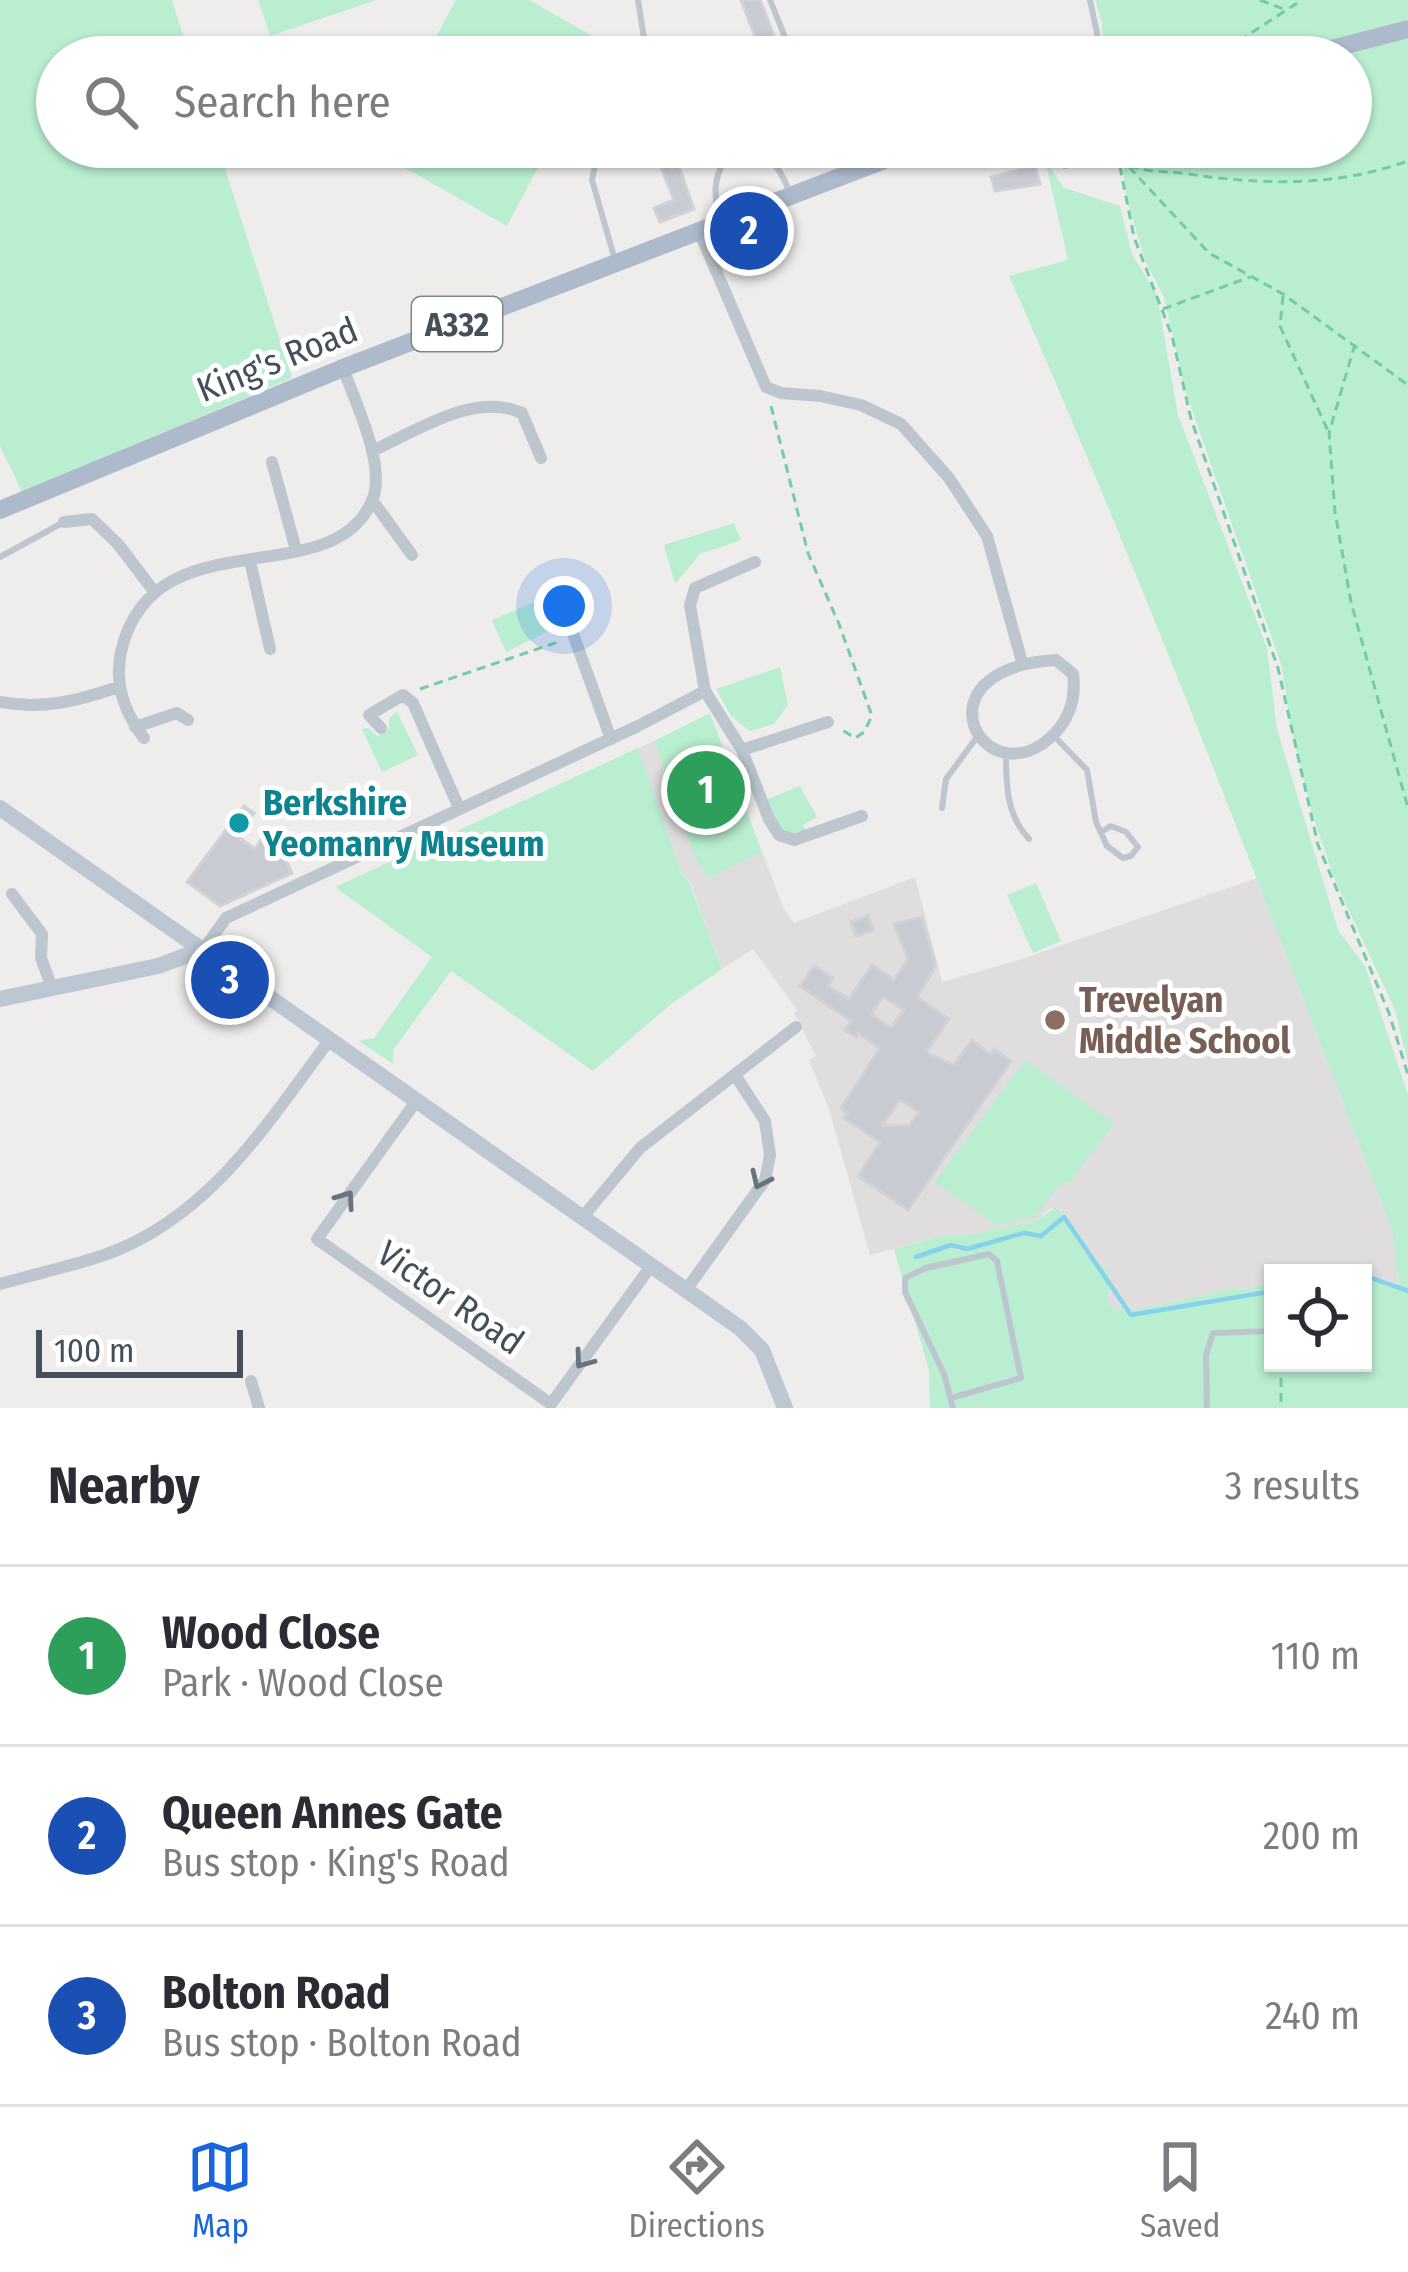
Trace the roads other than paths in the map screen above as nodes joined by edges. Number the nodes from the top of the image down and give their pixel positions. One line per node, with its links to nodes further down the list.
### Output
1 (638, 0): 5 (lane)
2 (770, 0): 6 (lane)
3 (1090, 0): 7 (lane)
4 (1408, 28): 8 (main road)
5 (646, 36)
6 (785, 36)
7 (1098, 36)
8 (1372, 38)
9 (595, 168): 16 (lane)
10 (719, 168): 14 (lane)
11 (778, 168): 13 (lane)
12 (861, 168): 13 (main road, King's Road / A332)
13 (791, 194): 14 (main road, King's Road / A332)
14 (721, 221): 15 (main road, King's Road / A332)
15 (699, 231): 16 (main road, King's Road / A332); 32 (street)
16 (616, 263): 17 (main road, King's Road / A332)
17 (343, 368): 18 (street); 22 (main road, King's Road / A332)
18 (372, 451): 19 (street); 21 (street)
19 (541, 458)
20 (272, 462): 24 (street)
21 (372, 500): 24 (street); 25 (street)
22 (0, 510)
23 (64, 522): 26 (lane); 29 (street)
24 (296, 550): 27 (street)
25 (412, 555)
26 (0, 557)
27 (250, 561): 29 (street); 31 (street)
28 (755, 562): 34 (street)
29 (153, 590): 33 (street)
30 (560, 595): 41 (street)
31 (270, 649)
32 (1022, 662): 39 (street); 40 (street)
33 (118, 688): 35 (street); 36 (street)
34 (705, 691): 41 (street); 42 (street)
35 (0, 702)
36 (188, 720)
37 (828, 722): 42 (street)
38 (381, 728): 45 (street)
39 (1053, 735): 43 (street); 48 (lane)
40 (976, 736): 43 (street); 46 (lane)
41 (611, 739): 45 (street)
42 (742, 750): 47 (street)
43 (1006, 752): 49 (lane)
44 (0, 808): 51 (street)
45 (459, 808): 51 (street)
46 (942, 808)
47 (862, 816)
48 (1101, 832): 48 (lane)
49 (1029, 838)
50 (13, 894): 52 (street)
51 (204, 949): 52 (street); 55 (street)
52 (52, 988): 53 (street)
53 (0, 999)
54 (796, 1027): 56 (street)
55 (331, 1038): 57 (street); 60 (street)
56 (735, 1075): 58 (street); 61 (street, one-way to 61)
57 (417, 1100): 58 (street); 59 (street, Victor Road, one-way to 57)
58 (582, 1218): 59 (street)
59 (652, 1266): 61 (street)
60 (0, 1284)
61 (686, 1290): 66 (street)
62 (1264, 1331): 68 (lane)
63 (250, 1381): 65 (street)
64 (951, 1397): 64 (lane); 67 (lane)
65 (259, 1408)
66 (785, 1408)
67 (952, 1408)
68 (1207, 1408)

